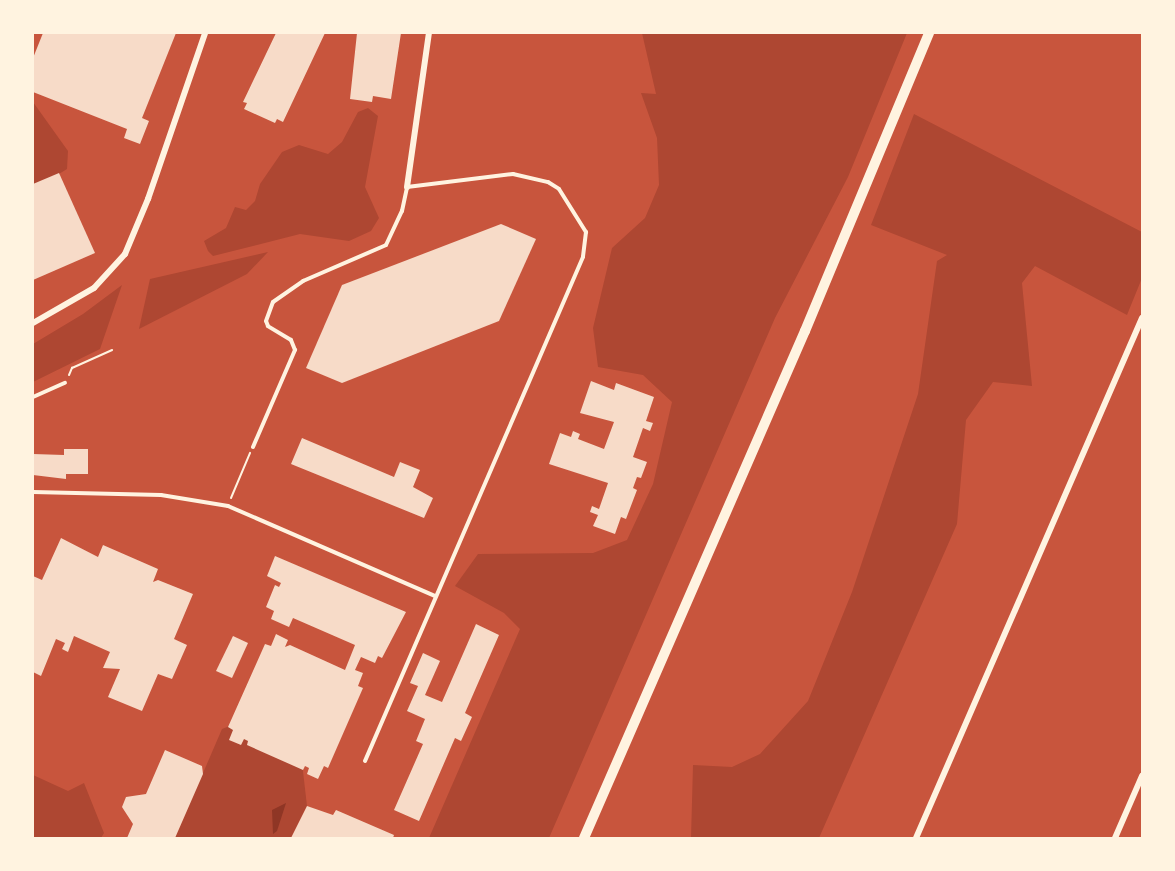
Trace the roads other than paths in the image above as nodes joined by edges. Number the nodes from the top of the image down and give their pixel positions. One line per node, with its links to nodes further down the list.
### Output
1 (205, 33): 6 (street)
2 (429, 33): 4 (street)
3 (928, 33): 14 (main road)
4 (407, 187): 9 (lane); 11 (lane)
5 (1142, 318): 15 (street)
6 (33, 323)
7 (65, 383): 8 (lane)
8 (33, 397)
9 (253, 447)
10 (33, 492): 11 (lane)
11 (435, 596): 12 (lane)
12 (365, 760)
13 (1142, 776): 16 (street)
14 (584, 838)
15 (916, 838)
16 (1115, 838)

